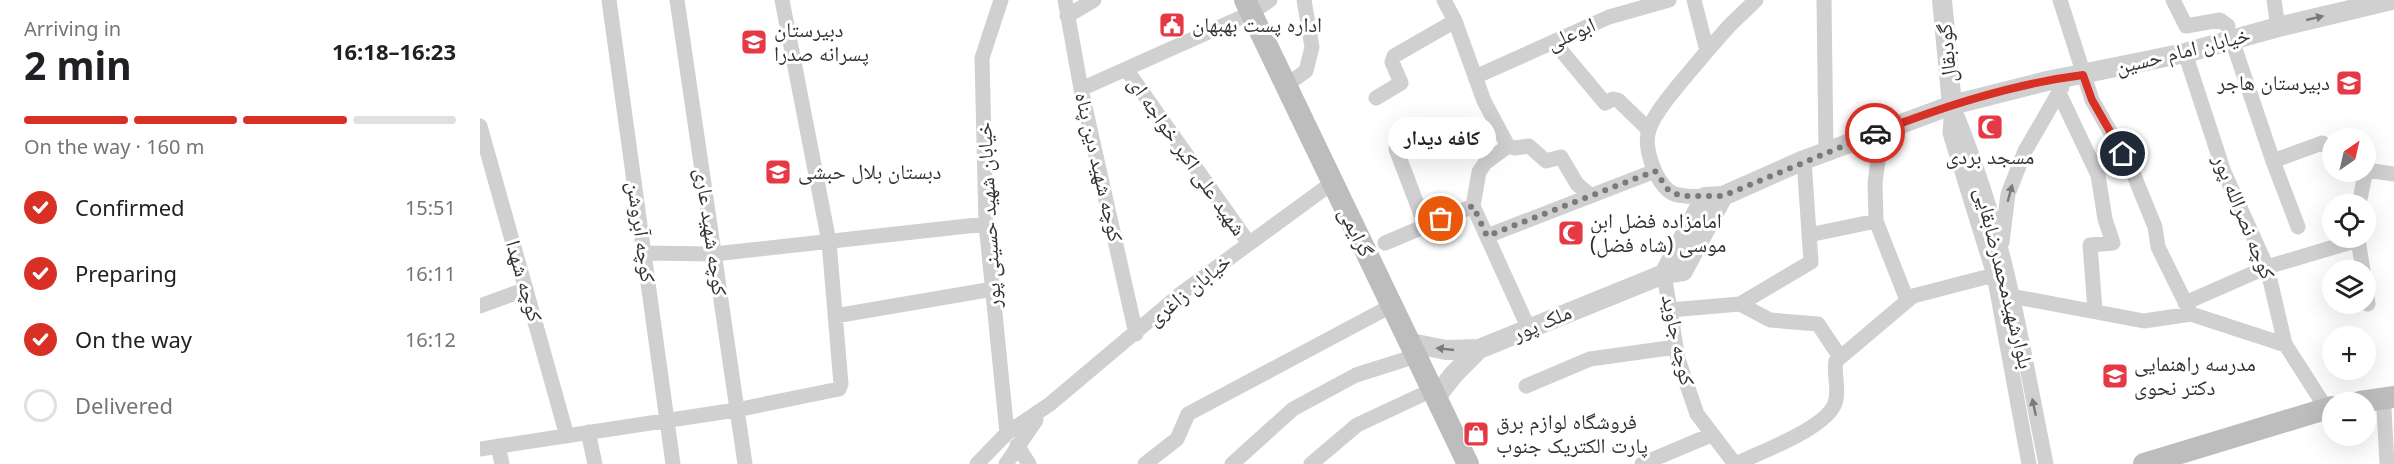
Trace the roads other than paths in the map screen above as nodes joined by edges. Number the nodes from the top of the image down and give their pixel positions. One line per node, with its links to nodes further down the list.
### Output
1 (609, 0): 62 (street, کوچه آبروشن)
2 (677, 0): 63 (street, کوچه شهید عاری)
3 (782, 0): 57 (street)
4 (1001, 0): 52 (street, خیابان شهید حسینی پور)
5 (1065, 0): 21 (street, کوچه شهید دین پناه)
6 (1094, 0): 21 (street)
7 (1270, 0): 20 (street)
8 (1304, 0): 31 (street)
9 (1444, 0): 22 (street)
10 (1669, 0): 25 (street, ابوعلی)
11 (1694, 0): 26 (street)
12 (1756, 0): 26 (street)
13 (1824, 0): 41 (street)
14 (1942, 0): 34 (street, گودبقال)
15 (2060, 0): 30 (street)
16 (2173, 0): 24 (street)
17 (2274, 0): 23 (street)
18 (2392, 0): 19 (street, خیابان امام حسین)
19 (2342, 6): 23 (street, خیابان امام حسین, one-way to 19)
20 (1248, 7): 28 (street); 31 (main road, گرایمی)
21 (1067, 16): 32 (street, کوچه شهید دین پناه)
22 (1455, 21): 29 (street); 33 (street)
23 (2278, 27): 24 (street, خیابان امام حسین)
24 (2230, 33): 27 (street, خیابان امام حسین); 43 (street)
25 (1554, 42): 29 (street, ابوعلی); 36 (street)
26 (1707, 51): 36 (street)
27 (2186, 53): 30 (street, خیابان امام حسین); 64 (street, کوچه نصرالله پور)
28 (1126, 69): 32 (street); 58 (street, شهید علی اکبر خواجه ای)
29 (1475, 76): 39 (street)
30 (2070, 82): 34 (street, خیابان امام حسین); 61 (street, one-way to 30); 74 (street); 76 (street)
31 (1286, 86): 47 (main road, گرایمی)
32 (1081, 89): 79 (street, کوچه شهید دین پناه)
33 (1376, 98)
34 (1952, 105): 37 (street, خیابان امام حسین); 61 (street, بلوارشهیدمحمدرضابقایی); 66 (street, بلوارشهیدمحمدرضابقایی)
35 (480, 126): 67 (street, کوچه شهدا)
36 (1649, 130): 44 (street)
37 (1882, 130): 41 (street, خیابان امام حسین); 51 (street)
38 (2322, 144): 43 (street)
39 (1508, 146): 48 (street); 50 (street)
40 (1396, 149): 53 (street)
41 (1826, 152): 42 (street, خیابان امام حسین)
42 (1804, 160): 49 (street, خیابان امام حسین); 55 (street)
43 (2273, 161): 54 (street)
44 (1655, 171): 48 (street); 49 (street)
45 (2376, 171): 46 (street)
46 (2394, 174)
47 (1332, 183): 58 (street, خیابان زاغری); 73 (main road, گرایمی)
48 (1591, 196): 56 (street)
49 (1714, 196): 65 (street)
50 (1473, 206): 53 (street); 56 (street)
51 (1875, 221): 55 (street); 70 (street)
52 (986, 224): 57 (street); 68 (street, خیابان شهید حسینی پور)
53 (1425, 225): 59 (street)
54 (2298, 227)
55 (1809, 235): 71 (street)
56 (1487, 236): 78 (street)
57 (829, 242): 63 (street); 77 (street)
58 (1248, 242): 79 (street, خیابان زاغری)
59 (1385, 243)
60 (2329, 248): 64 (street)
61 (2001, 250): 69 (street, بلوارشهیدمحمدرضابقایی)
62 (644, 253): 63 (street); 92 (street, کوچه آبروشن)
63 (714, 254): 89 (street, کوچه شهید عاری)
64 (2267, 267): 74 (street); 80 (street, کوچه نصرالله پور)
65 (1664, 274): 75 (street, کوچه جاوید); 78 (street, ملک پور)
66 (1994, 275): 70 (street); 112 (street, بلوارشهیدمحمدرضابقایی)
67 (526, 289): 72 (street); 95 (street, کوچه شهدا)
68 (993, 289): 77 (street); 96 (street, خیابان شهید حسینی پور)
69 (2012, 296): 76 (street); 113 (street, بلوارشهیدمحمدرضابقایی, one-way to 69)
70 (1907, 300): 84 (street)
71 (1740, 304): 75 (street); 84 (street)
72 (480, 306)
73 (1391, 306): 83 (main road, گرایمی); 106 (street)
74 (2188, 309): 76 (street); 80 (street)
75 (1670, 310): 81 (street, کوچه جاوید)
76 (2095, 310)
77 (835, 316): 89 (street)
78 (1528, 327): 82 (street, ملک پور)
79 (1136, 334): 96 (street, خیابان زاغری)
80 (2286, 345): 87 (street, کوچه نصرالله پور)
81 (1676, 346): 85 (street); 94 (street, کوچه جاوید)
82 (1479, 349): 83 (street, one-way to 83); 86 (street, ملک پور)
83 (1414, 350): 86 (main road, گرایمی); 107 (street)
84 (1840, 357): 111 (street)
85 (1526, 386)
86 (1434, 394): 108 (street); 109 (main road, گرایمی)
87 (2322, 399)
88 (2384, 406): 116 (street)
89 (736, 410): 92 (street); 102 (street, کوچه شهید عاری)
90 (2322, 413): 114 (main road)
91 (2322, 414): 115 (main road)
92 (667, 420): 93 (street); 101 (street, کوچه آبروشن)
93 (588, 432): 95 (street); 100 (street)
94 (1710, 435): 110 (street); 111 (street, کوچه جاوید)
95 (567, 436): 97 (street)
96 (1012, 439): 103 (street); 104 (street); 105 (street)
97 (498, 446): 98 (street); 99 (street)
98 (480, 449)
99 (502, 464)
100 (595, 464)
101 (673, 464)
102 (745, 464)
103 (977, 464)
104 (1006, 464)
105 (1029, 464)
106 (1145, 464)
107 (1232, 464)
108 (1311, 464)
109 (1468, 464)
110 (1642, 464)
111 (1736, 464)
112 (2029, 464)
113 (2046, 464)
114 (2144, 464)
115 (2187, 464)
116 (2387, 464)

